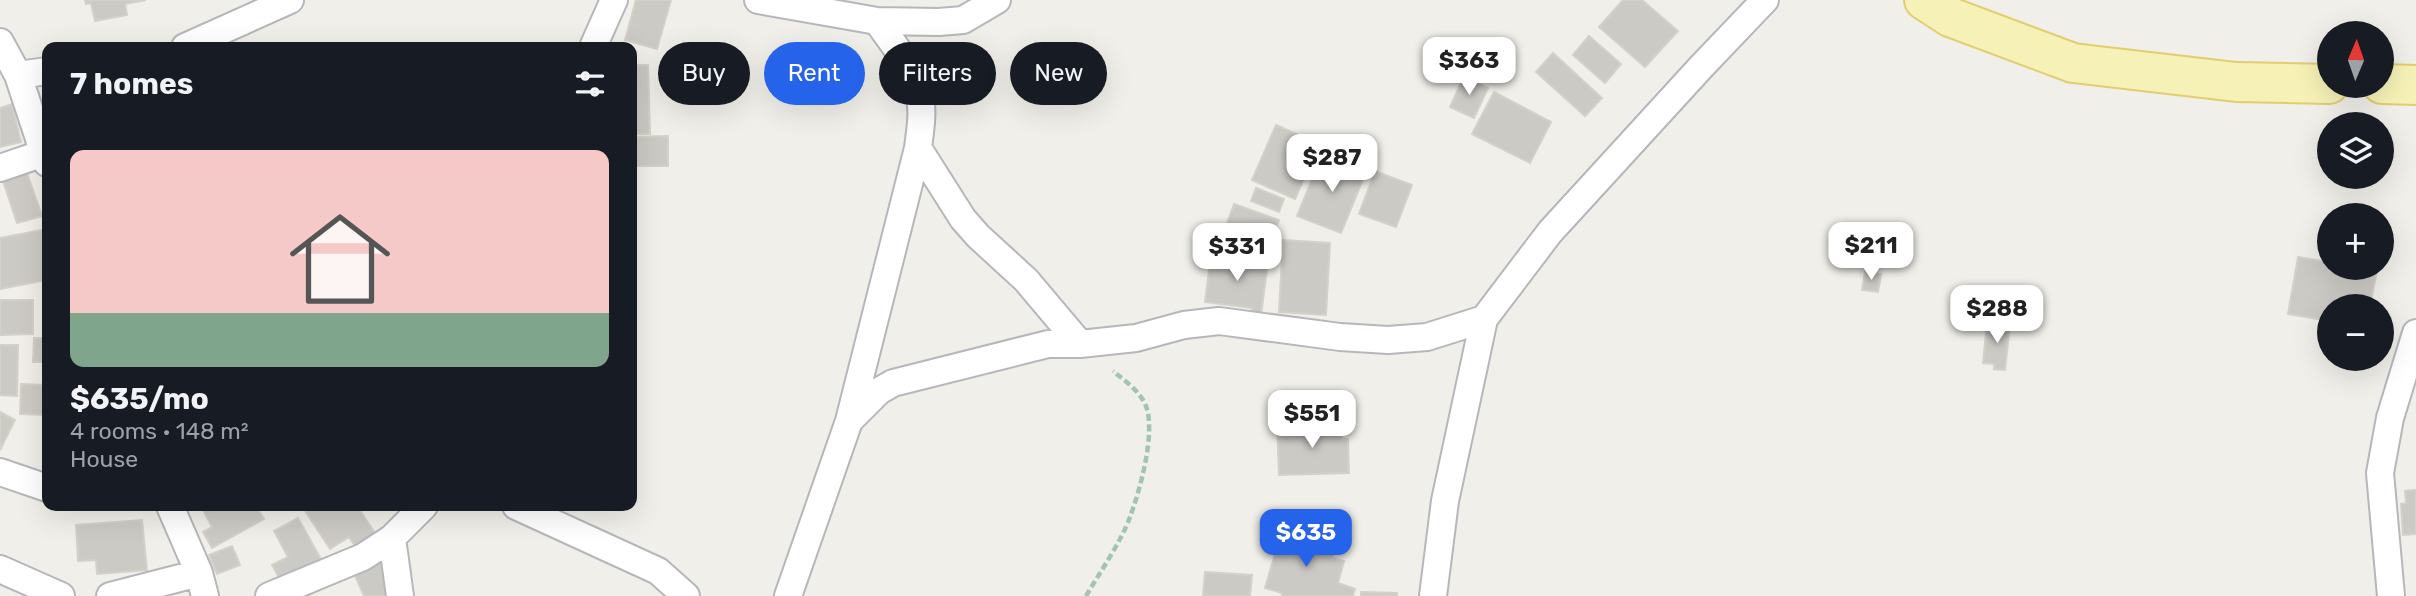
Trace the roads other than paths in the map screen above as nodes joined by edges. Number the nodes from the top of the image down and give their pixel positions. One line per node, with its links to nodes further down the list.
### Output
1 (290, 0): 9 (street)
2 (614, 0): 10 (street)
3 (758, 0): 7 (street)
4 (997, 0): 7 (street)
5 (1765, 0): 20 (street)
6 (1924, 0): 13 (main road)
7 (877, 21): 17 (street)
8 (0, 42): 12 (street)
9 (196, 42)
10 (595, 42)
11 (42, 72): 12 (street)
12 (18, 75): 16 (street)
13 (2317, 84)
14 (2394, 84): 15 (main road)
15 (2416, 85)
16 (42, 146)
17 (918, 148): 22 (street); 23 (street)
18 (42, 159): 19 (street)
19 (0, 168)
20 (1485, 319): 22 (street); 38 (street)
21 (2416, 333): 39 (street)
22 (1080, 344): 23 (street)
23 (849, 421): 37 (street)
24 (0, 472): 25 (street)
25 (42, 486)
26 (172, 511): 31 (street)
27 (419, 511): 29 (street)
28 (527, 511): 36 (street)
29 (392, 538): 34 (street); 35 (street)
30 (0, 569): 32 (street)
31 (202, 584): 33 (street)
32 (61, 596)
33 (110, 596)
34 (269, 596)
35 (400, 596)
36 (686, 596)
37 (788, 596)
38 (1433, 596)
39 (2391, 596)

